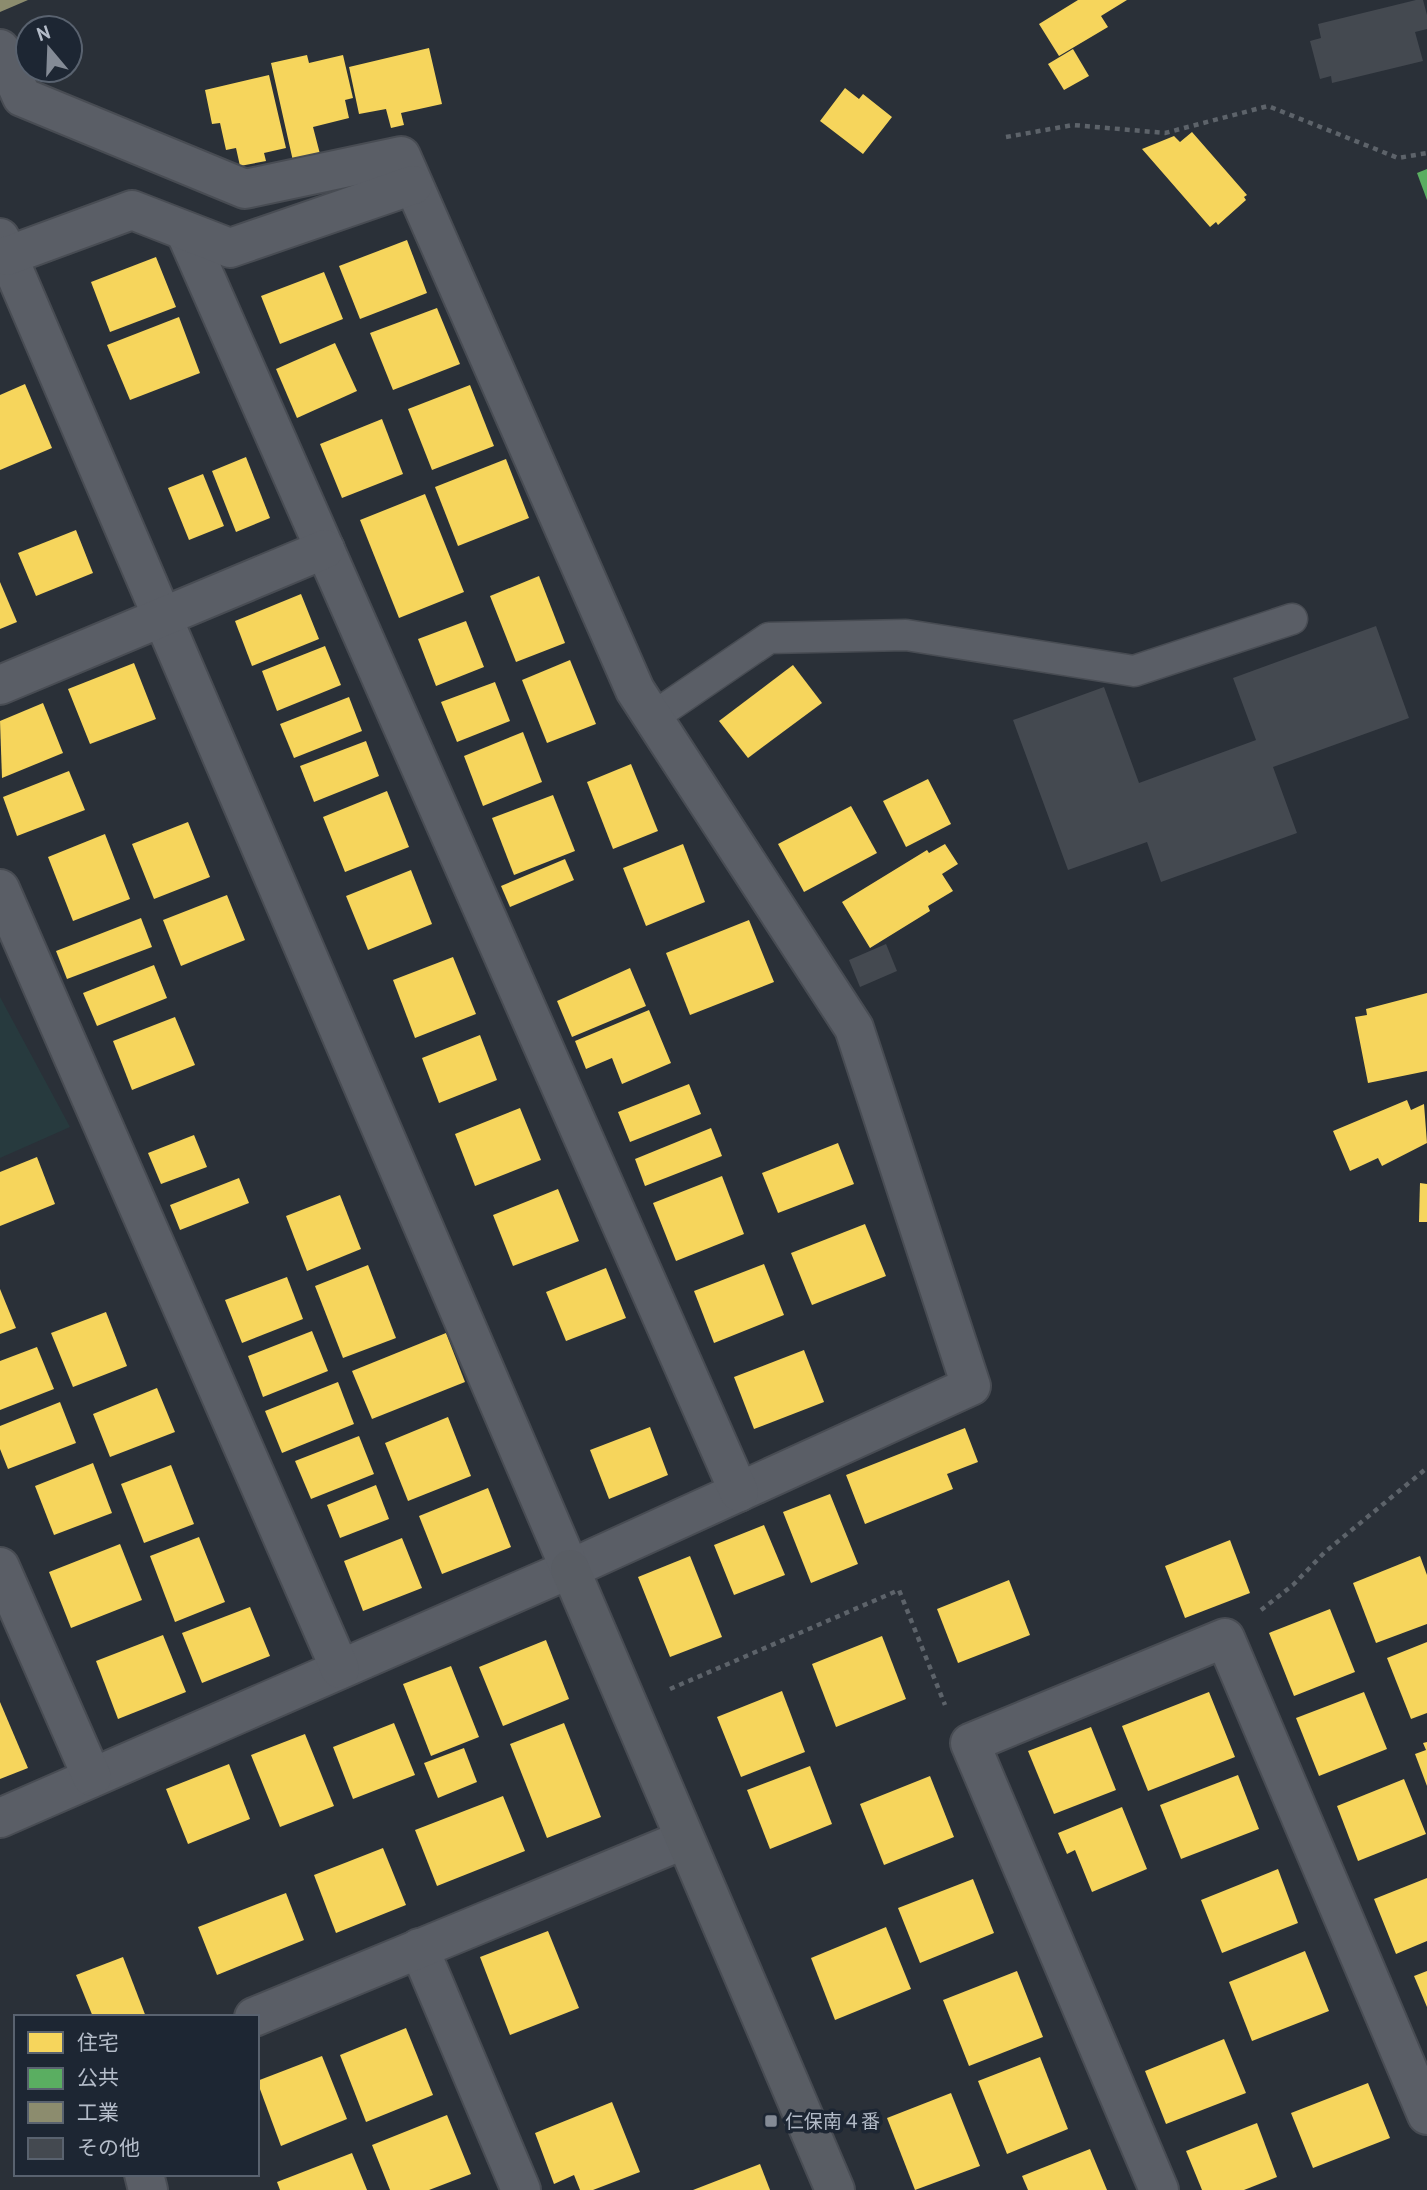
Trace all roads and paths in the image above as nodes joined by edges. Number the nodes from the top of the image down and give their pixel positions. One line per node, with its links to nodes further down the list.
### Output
1 (0, 49): 4 (street)
2 (1006, 137): 3 (path)
3 (1427, 153)
4 (413, 185): 5 (street); 11 (street)
5 (185, 231): 6 (street); 7 (street)
6 (4, 247): 8 (street)
7 (325, 549): 8 (street); 14 (street)
8 (162, 617): 10 (street); 16 (street)
9 (1292, 619): 11 (lane)
10 (0, 685)
11 (653, 717): 14 (street)
12 (0, 889): 18 (street)
13 (1427, 1468): 17 (path)
14 (739, 1492): 16 (street)
15 (0, 1567): 21 (street)
16 (570, 1569): 18 (street); 23 (street)
17 (1225, 1638): 26 (street); 29 (street)
18 (340, 1669): 21 (street)
19 (686, 1682): 20 (path)
20 (947, 1708)
21 (92, 1777): 22 (street)
22 (0, 1818)
23 (683, 1840): 24 (street); 28 (street)
24 (419, 1948): 25 (street); 27 (street)
25 (259, 2015)
26 (1427, 2115)
27 (521, 2190)
28 (835, 2190)
29 (1158, 2190)

